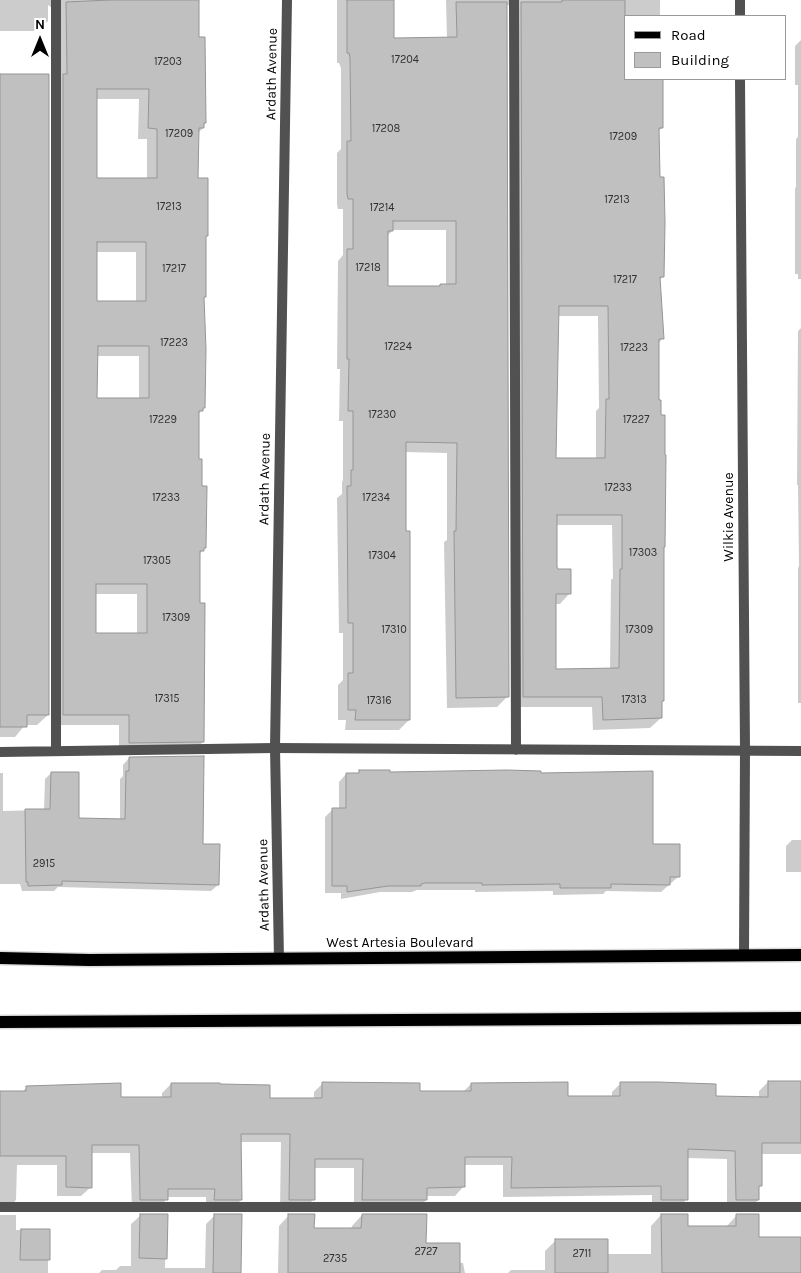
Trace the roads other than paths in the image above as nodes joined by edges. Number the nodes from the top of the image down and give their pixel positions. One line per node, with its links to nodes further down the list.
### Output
1 (56, 0): 10 (street)
2 (287, 0): 7 (street, Ardath Avenue)
3 (514, 0): 8 (street)
4 (740, 0): 5 (street)
5 (740, 15)
6 (740, 80): 9 (street, Wilkie Avenue)
7 (274, 748): 8 (street); 10 (street); 16 (street, Ardath Avenue)
8 (516, 750): 9 (street)
9 (745, 750): 11 (street); 13 (street, Wilkie Avenue)
10 (56, 751): 12 (street)
11 (801, 751)
12 (0, 752)
13 (744, 955): 14 (main road, West Artesia Boulevard); 16 (main road, West Artesia Boulevard)
14 (801, 955)
15 (0, 958): 16 (main road, West Artesia Boulevard)
16 (279, 959)
17 (801, 1018): 18 (main road)
18 (0, 1022)
19 (0, 1207): 20 (street)
20 (801, 1207)

